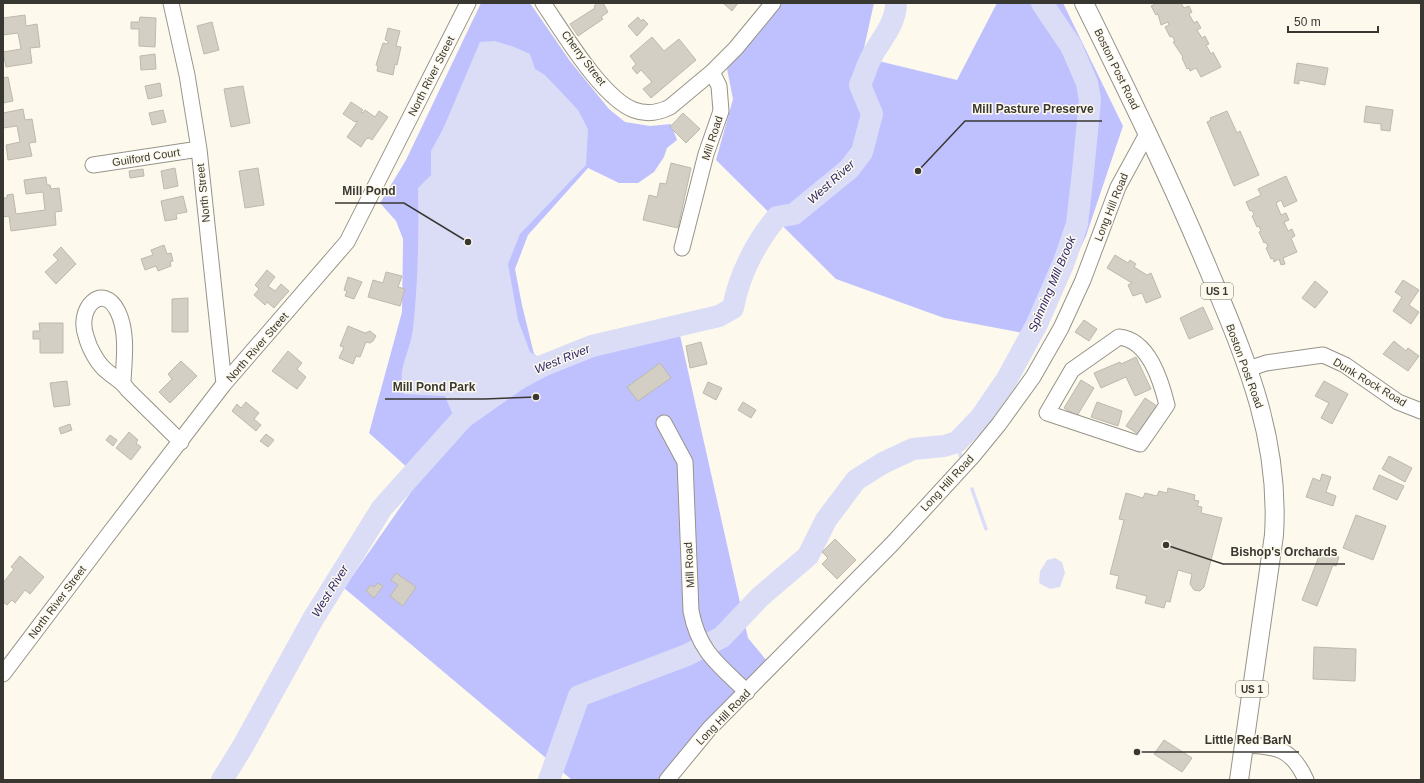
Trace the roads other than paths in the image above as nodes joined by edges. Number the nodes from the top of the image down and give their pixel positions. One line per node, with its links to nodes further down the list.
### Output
1 (171, 3): 8 (street, North Street)
2 (468, 3): 14 (street, North River Street)
3 (543, 3): 6 (street, Cherry Street)
4 (773, 3): 6 (street)
5 (1084, 3): 7 (main road, Boston Post Road / US 1)
6 (712, 72): 10 (street, Mill Road)
7 (1148, 132): 11 (main road, Boston Post Road / US 1); 19 (street, Long Hill Road)
8 (198, 149): 9 (street, Guilford Court); 14 (street, North Street)
9 (93, 165)
10 (682, 248)
11 (1248, 369): 15 (street, Dunk Rock Road); 20 (main road, Boston Post Road / US 1)
12 (1066, 379): 12 (street)
13 (123, 382): 13 (street); 17 (street)
14 (224, 384): 17 (street, North River Street)
15 (1421, 411)
16 (664, 423): 19 (street, Mill Road)
17 (180, 442): 18 (street, North River Street)
18 (5, 671)
19 (747, 692): 21 (street, Long Hill Road)
20 (1244, 745): 22 (main road, Boston Post Road / US 1); 23 (street)
21 (667, 780)
22 (1239, 780)
23 (1306, 780)

